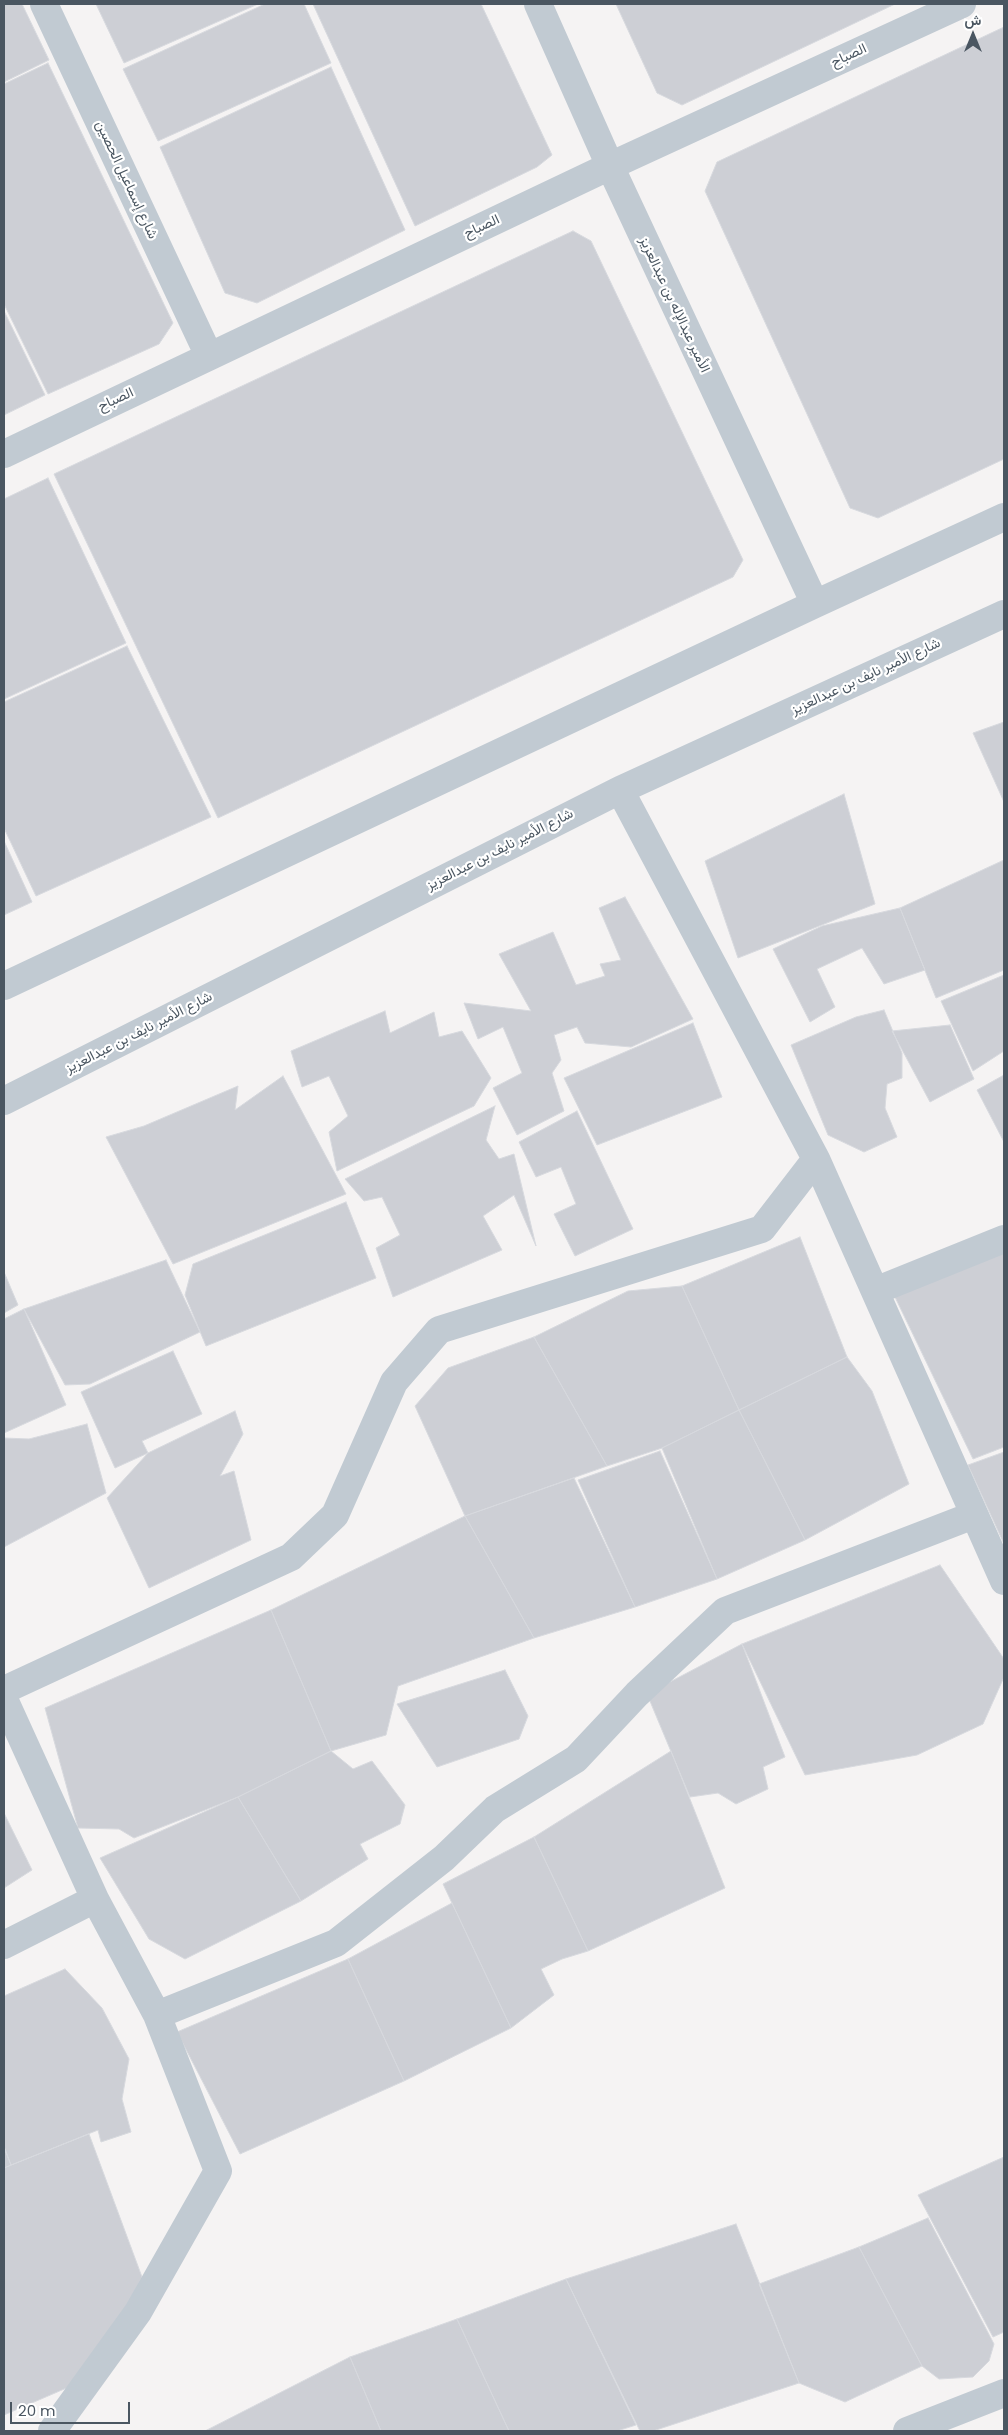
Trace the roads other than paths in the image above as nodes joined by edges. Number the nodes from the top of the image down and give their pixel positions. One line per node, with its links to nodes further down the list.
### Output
1 (44, 4): 5 (street, شارع إسماعيل الحصين)
2 (538, 4): 4 (street, الأمير عبدالإله بن عبدالعزيز)
3 (962, 4): 4 (street, الصباح)
4 (610, 166): 5 (street, الصباح); 8 (street, الأمير عبدالإله بن عبدالعزيز)
5 (209, 356): 6 (street, الصباح)
6 (4, 454)
7 (1004, 517): 8 (street)
8 (815, 604): 11 (street)
9 (1004, 614): 10 (street, شارع الأمير نايف بن عبدالعزيز)
10 (620, 790): 12 (street, شارع الأمير نايف بن عبدالعزيز); 13 (street)
11 (4, 986)
12 (4, 1102)
13 (816, 1159): 15 (street); 18 (street)
14 (1004, 1239): 15 (street)
15 (875, 1291): 16 (street)
16 (974, 1514): 17 (street); 22 (street)
17 (1004, 1582)
18 (4, 1690)
19 (4, 1699): 20 (street)
20 (95, 1899): 21 (street); 22 (street)
21 (4, 1944)
22 (157, 2015): 24 (street)
23 (1004, 2393): 25 (street)
24 (52, 2431)
25 (907, 2431)

